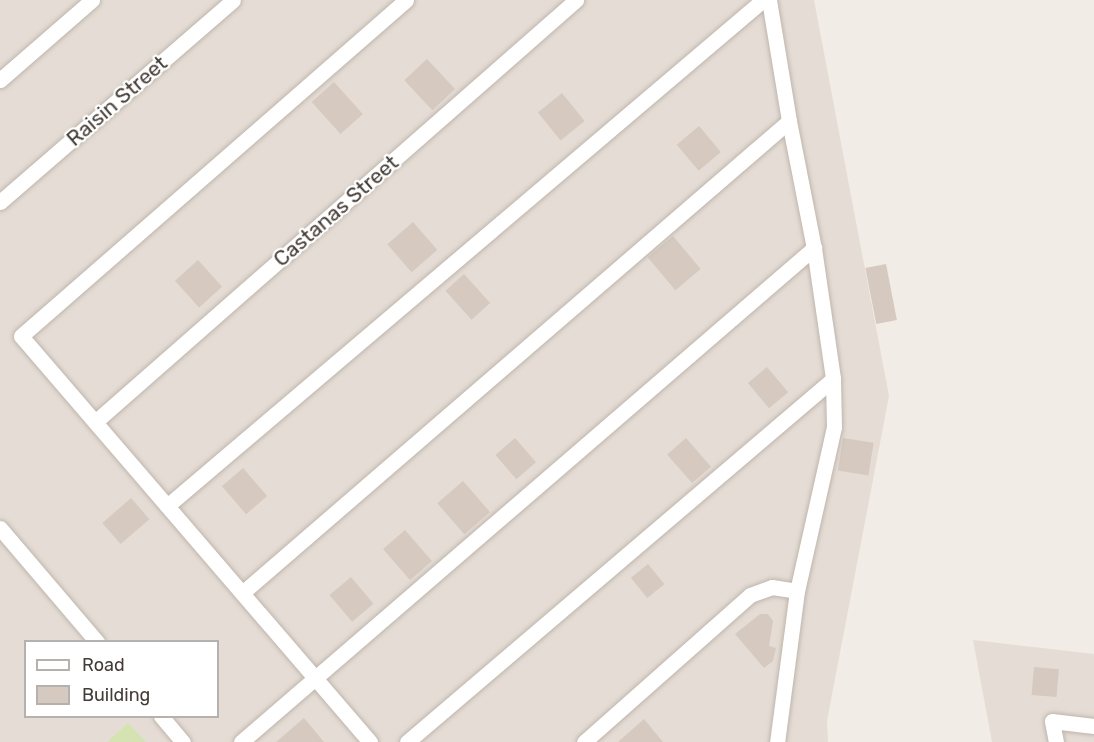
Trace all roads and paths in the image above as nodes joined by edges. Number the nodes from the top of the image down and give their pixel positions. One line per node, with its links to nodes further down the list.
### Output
1 (92, 0): 7 (street)
2 (233, 0): 9 (street, Raisin Street)
3 (406, 0): 12 (street)
4 (576, 0): 12 (street, Castanas Street)
5 (763, 0): 13 (street)
6 (770, 0): 8 (street)
7 (0, 80)
8 (789, 122): 10 (street); 16 (street)
9 (0, 202)
10 (814, 248): 11 (street); 18 (street)
11 (833, 379): 15 (street); 24 (street)
12 (95, 422): 13 (street)
13 (167, 506): 16 (street)
14 (0, 528): 17 (street)
15 (797, 591): 25 (street); 26 (street)
16 (242, 593): 18 (street)
17 (95, 640)
18 (316, 679): 22 (street); 23 (street)
19 (162, 718): 21 (street)
20 (1094, 726): 27 (street)
21 (183, 742)
22 (241, 742)
23 (370, 742)
24 (407, 742)
25 (584, 742)
26 (777, 742)
27 (1056, 742)

